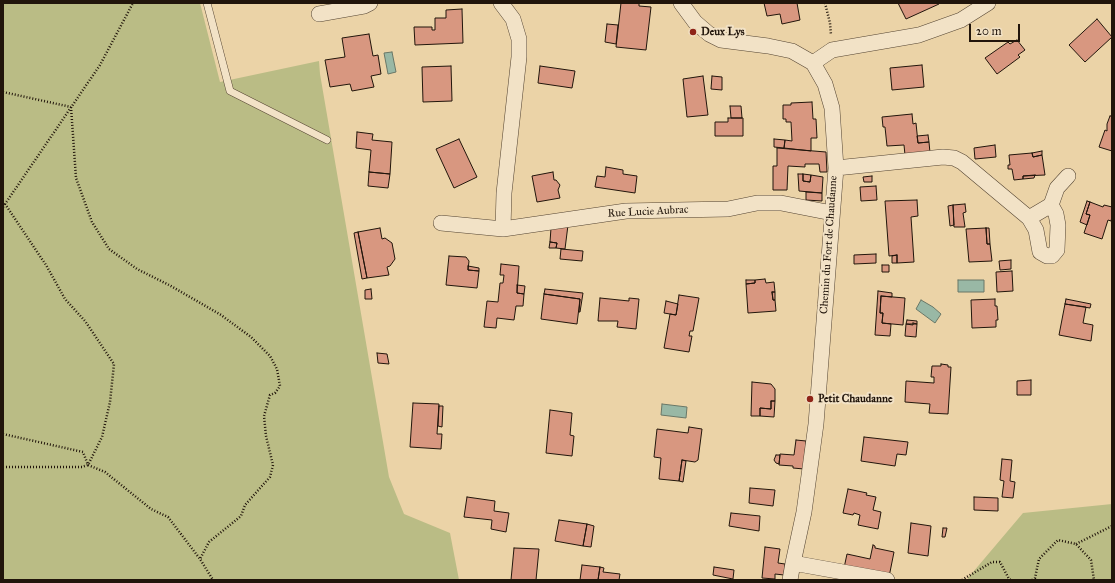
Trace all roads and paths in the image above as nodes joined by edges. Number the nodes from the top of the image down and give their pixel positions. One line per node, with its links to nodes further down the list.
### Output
1 (133, 3): 12 (path)
2 (207, 3): 13 (lane)
3 (370, 3): 8 (street)
4 (501, 3): 21 (street)
5 (681, 3): 10 (street)
6 (825, 3): 9 (path)
7 (988, 3): 9 (street)
8 (319, 14)
9 (832, 50): 10 (street)
10 (813, 63): 14 (street, Chemin du Fort de Chaudanne)
11 (3, 92): 12 (path)
12 (71, 107): 16 (path); 27 (path)
13 (327, 140)
14 (836, 168): 18 (street, Chemin du Fort de Chaudanne); 19 (street)
15 (1068, 176): 17 (street)
16 (4, 205): 23 (path)
17 (1051, 205): 19 (street); 19 (street)
18 (832, 214): 21 (street, Rue Lucie Aubrac); 28 (street, Chemin du Fort de Chaudanne)
19 (1029, 218)
20 (440, 222): 21 (street, Rue Lucie Aubrac)
21 (503, 229)
22 (3, 434): 23 (path)
23 (88, 465): 24 (path); 27 (path)
24 (3, 467)
25 (1112, 526): 26 (path)
26 (1076, 544): 34 (path); 35 (path)
27 (200, 559): 29 (path)
28 (793, 562): 30 (street, Chemin du Fort de Chaudanne); 31 (street)
29 (213, 580)
30 (790, 580)
31 (887, 580)
32 (962, 580): 33 (path)
33 (1011, 580)
34 (1032, 580)
35 (1094, 580)

